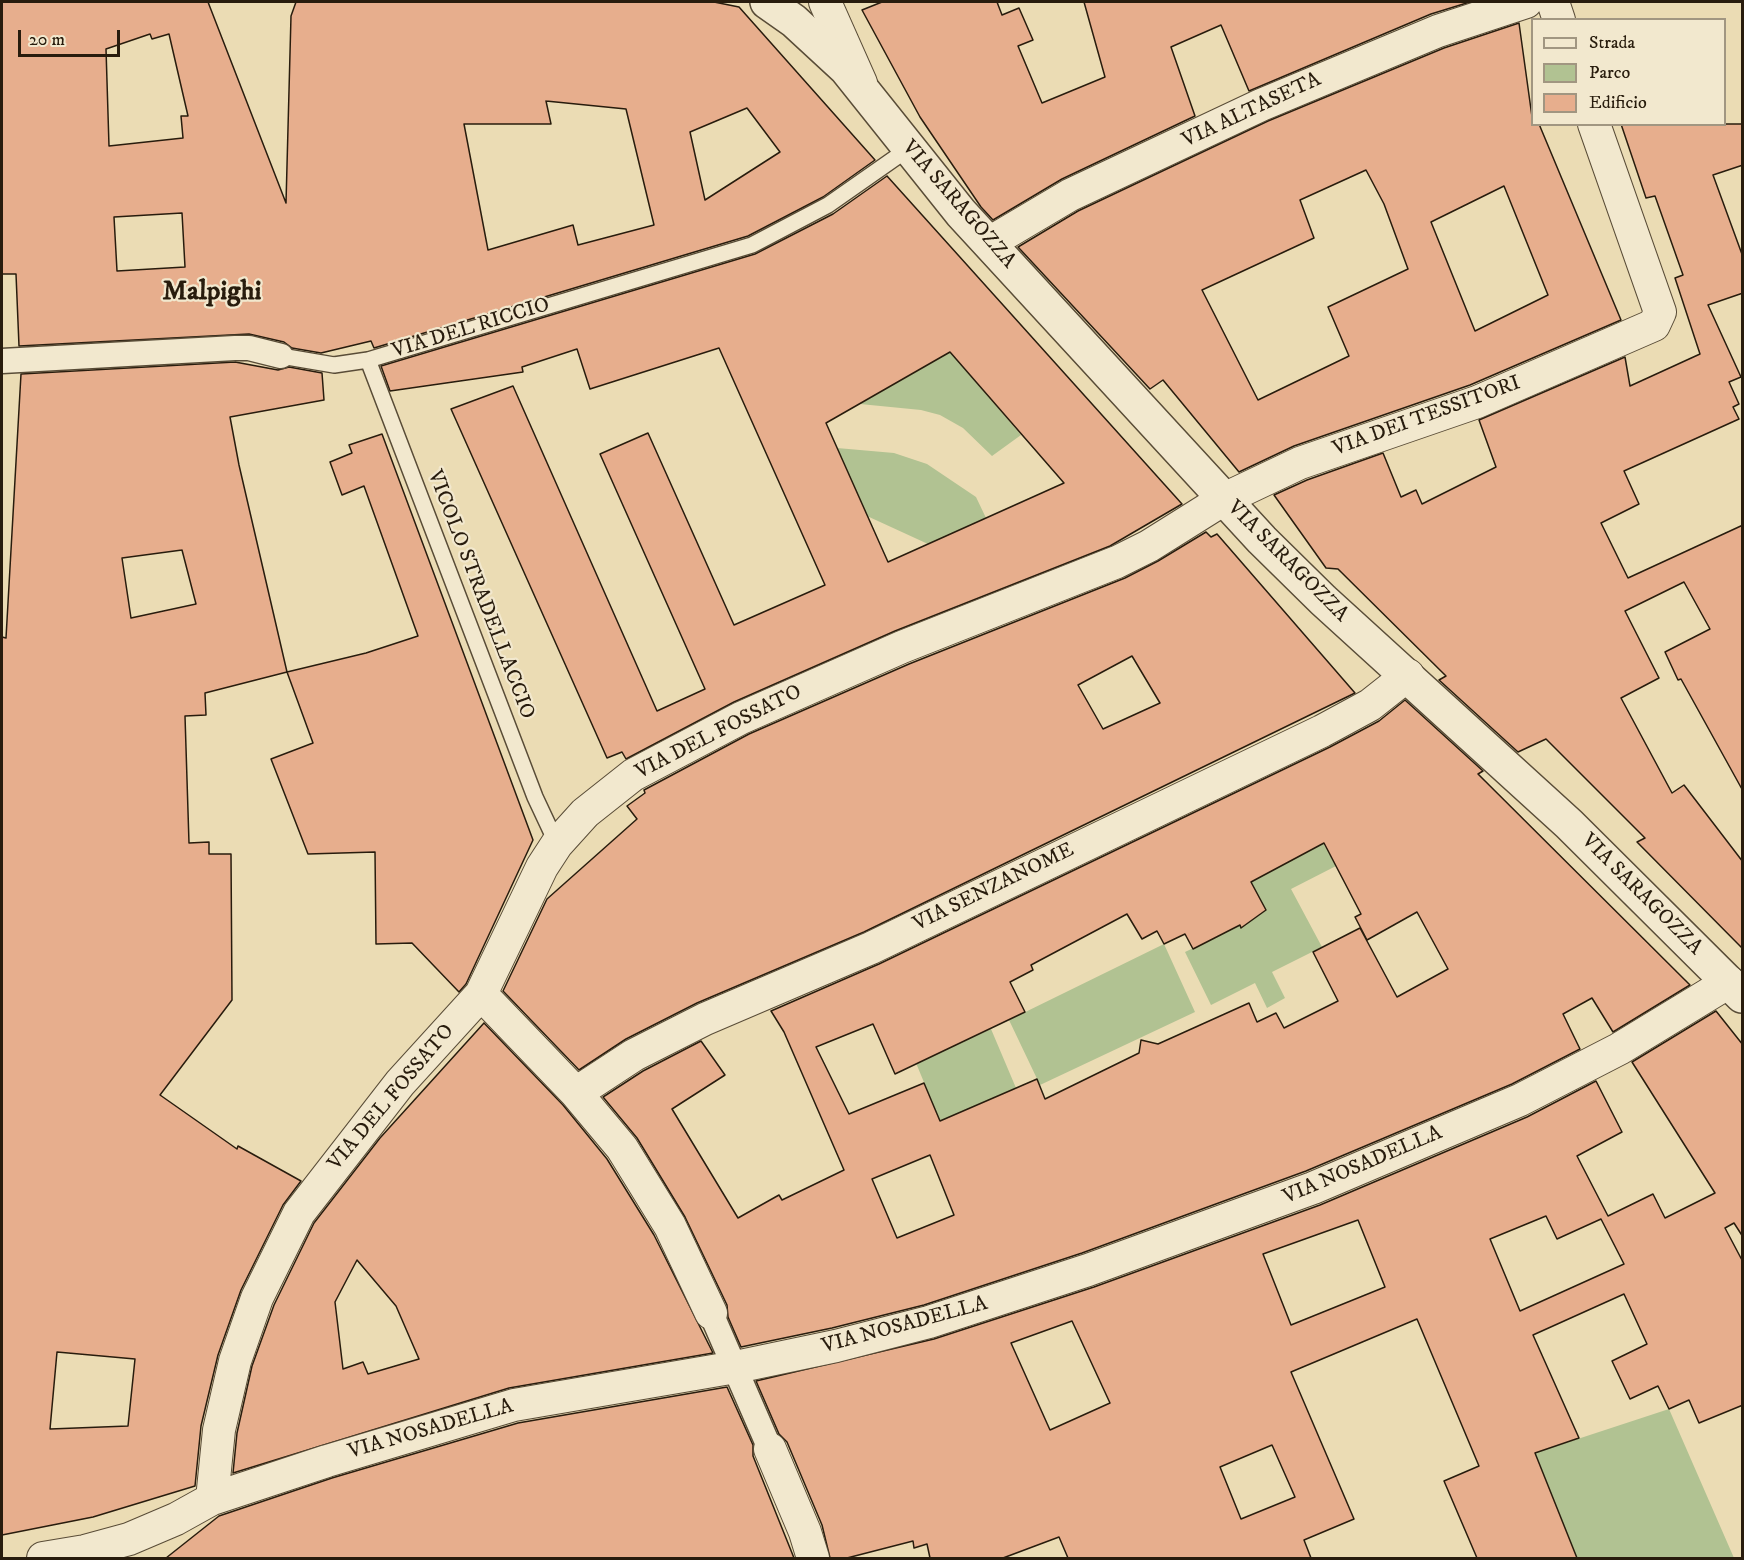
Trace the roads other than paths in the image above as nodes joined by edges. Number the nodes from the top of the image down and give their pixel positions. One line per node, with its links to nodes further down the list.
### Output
1 (767, 2): 6 (street, VIA SARAGOZZA)
2 (1526, 2): 10 (street, VIA ALTASETA)
3 (1553, 2): 5 (street)
4 (831, 4): 6 (street); 7 (street, VIA SARAGOZZA)
5 (1558, 18)
6 (812, 36): 7 (street, VIA SARAGOZZA)
7 (867, 94): 9 (street, VIA SARAGOZZA)
8 (1595, 126): 14 (street, VIA DEI TESSITORI)
9 (908, 149): 10 (street, VIA SARAGOZZA); 12 (lane, VIA DEL RICCIO)
10 (988, 243): 14 (street, VIA SARAGOZZA)
11 (281, 356): 12 (lane, VIA DEL RICCIO); 13 (street, VIA DEL RICCIO)
12 (368, 360): 16 (lane, VICOLO STRADELLACCIO)
13 (2, 361)
14 (1224, 500): 15 (street, VIA SARAGOZZA); 16 (street, VIA DEL FOSSATO)
15 (1408, 675): 17 (street, VIA SARAGOZZA); 19 (street, VIA SENZANOME)
16 (557, 844): 18 (street, VIA DEL FOSSATO)
17 (1736, 989): 21 (street, VIA NOSADELLA)
18 (481, 994): 19 (street); 23 (street, VIA DEL FOSSATO)
19 (576, 1093): 20 (street)
20 (711, 1313): 21 (street)
21 (736, 1367): 22 (street); 23 (street, VIA NOSADELLA)
22 (770, 1449): 25 (street)
23 (213, 1499): 24 (street, VIA NOSADELLA)
24 (43, 1558)
25 (813, 1558)

